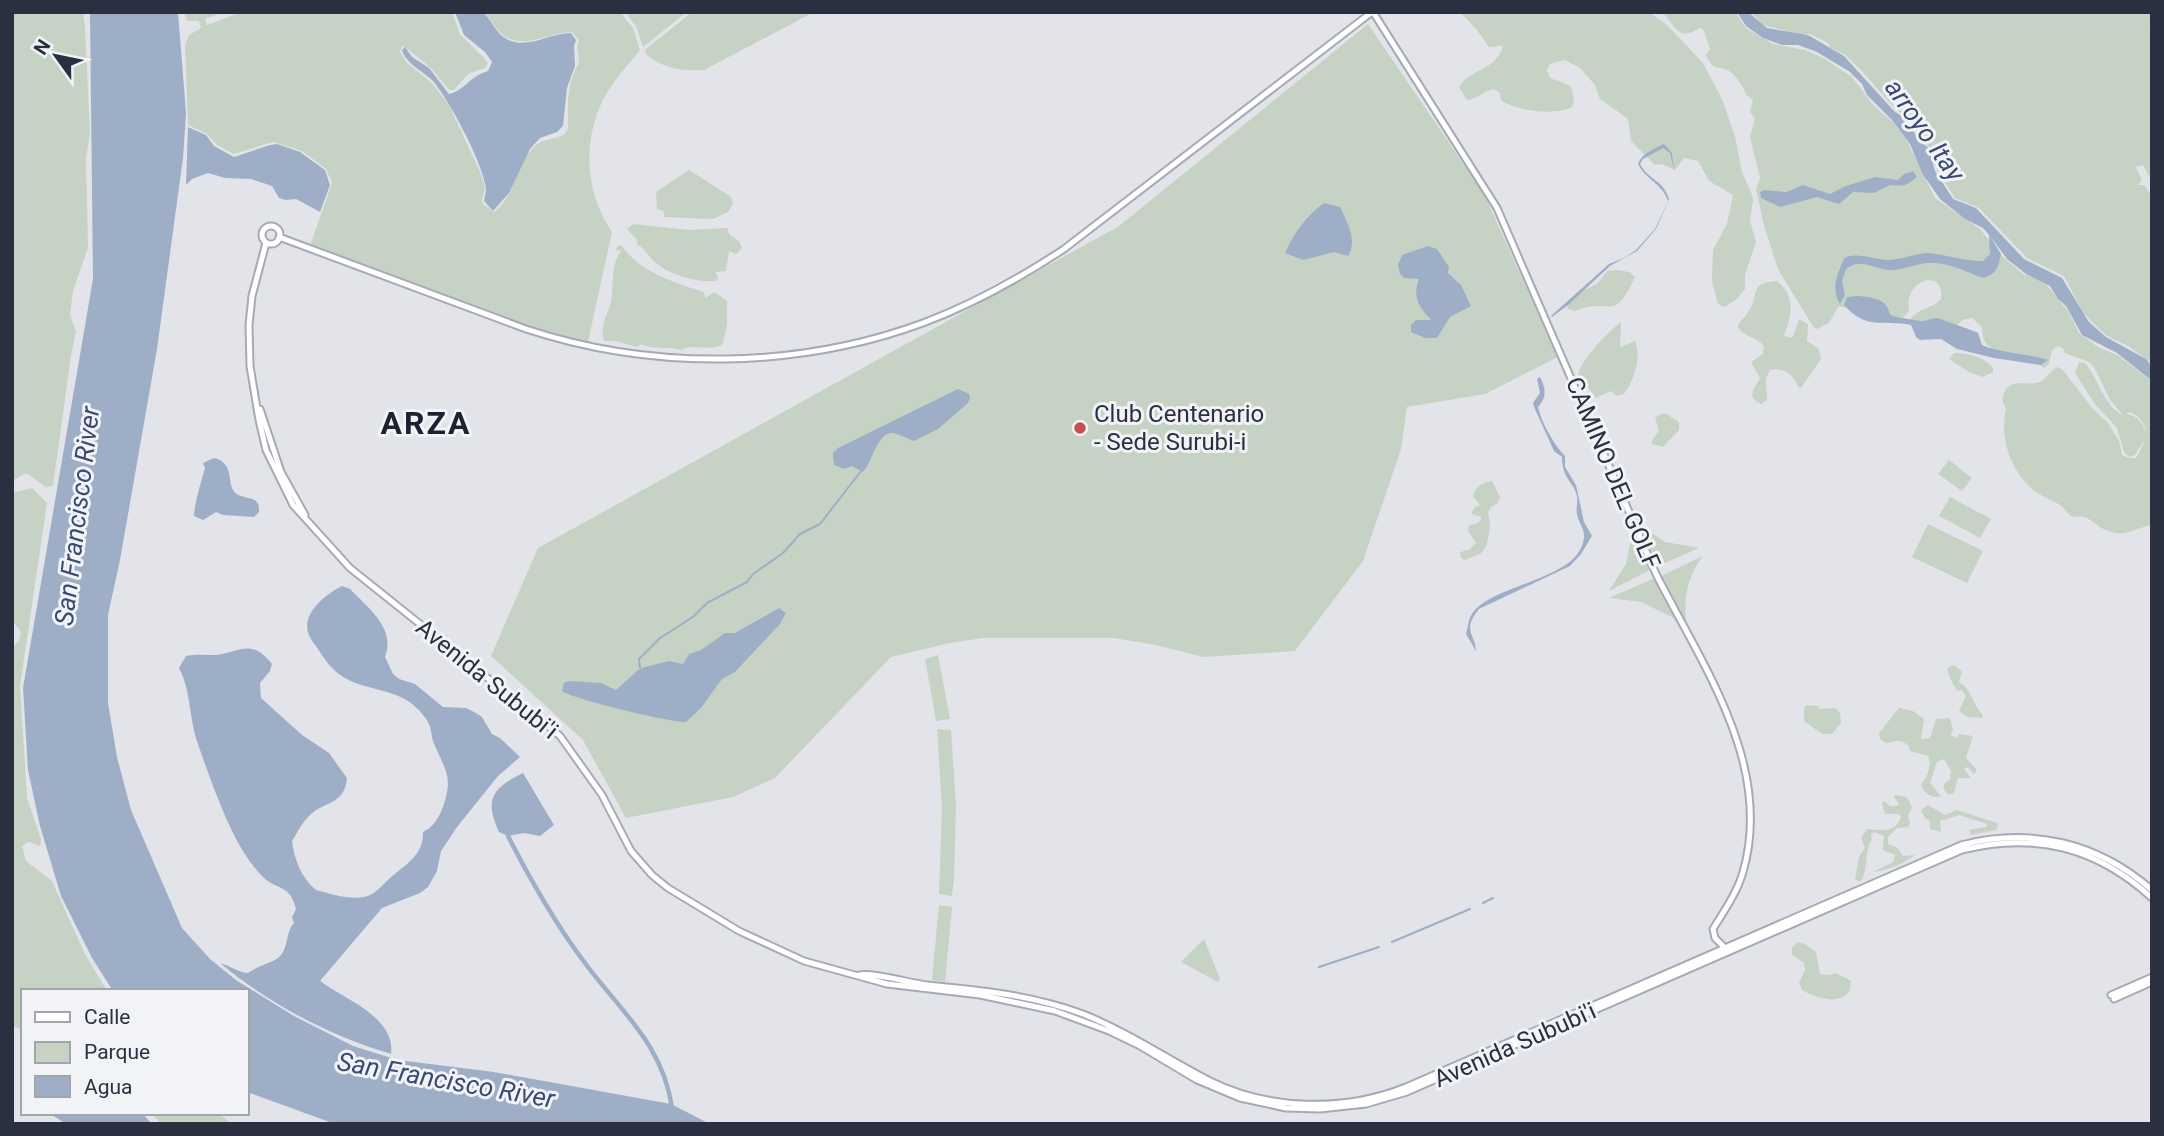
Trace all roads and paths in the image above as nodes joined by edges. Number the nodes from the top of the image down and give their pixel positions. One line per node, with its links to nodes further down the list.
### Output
1 (1373, 12): 2 (street); 6 (street, CAMINO DEL GOLF)
2 (279, 237): 3 (street); 3 (street)
3 (266, 243): 6 (street, Avenida Sububi'i)
4 (2152, 890): 6 (street, Avenida Sububi'i)
5 (2152, 898): 6 (street, Avenida Sububi'i)
6 (1726, 950)
7 (2152, 977): 8 (street)
8 (2152, 982)

